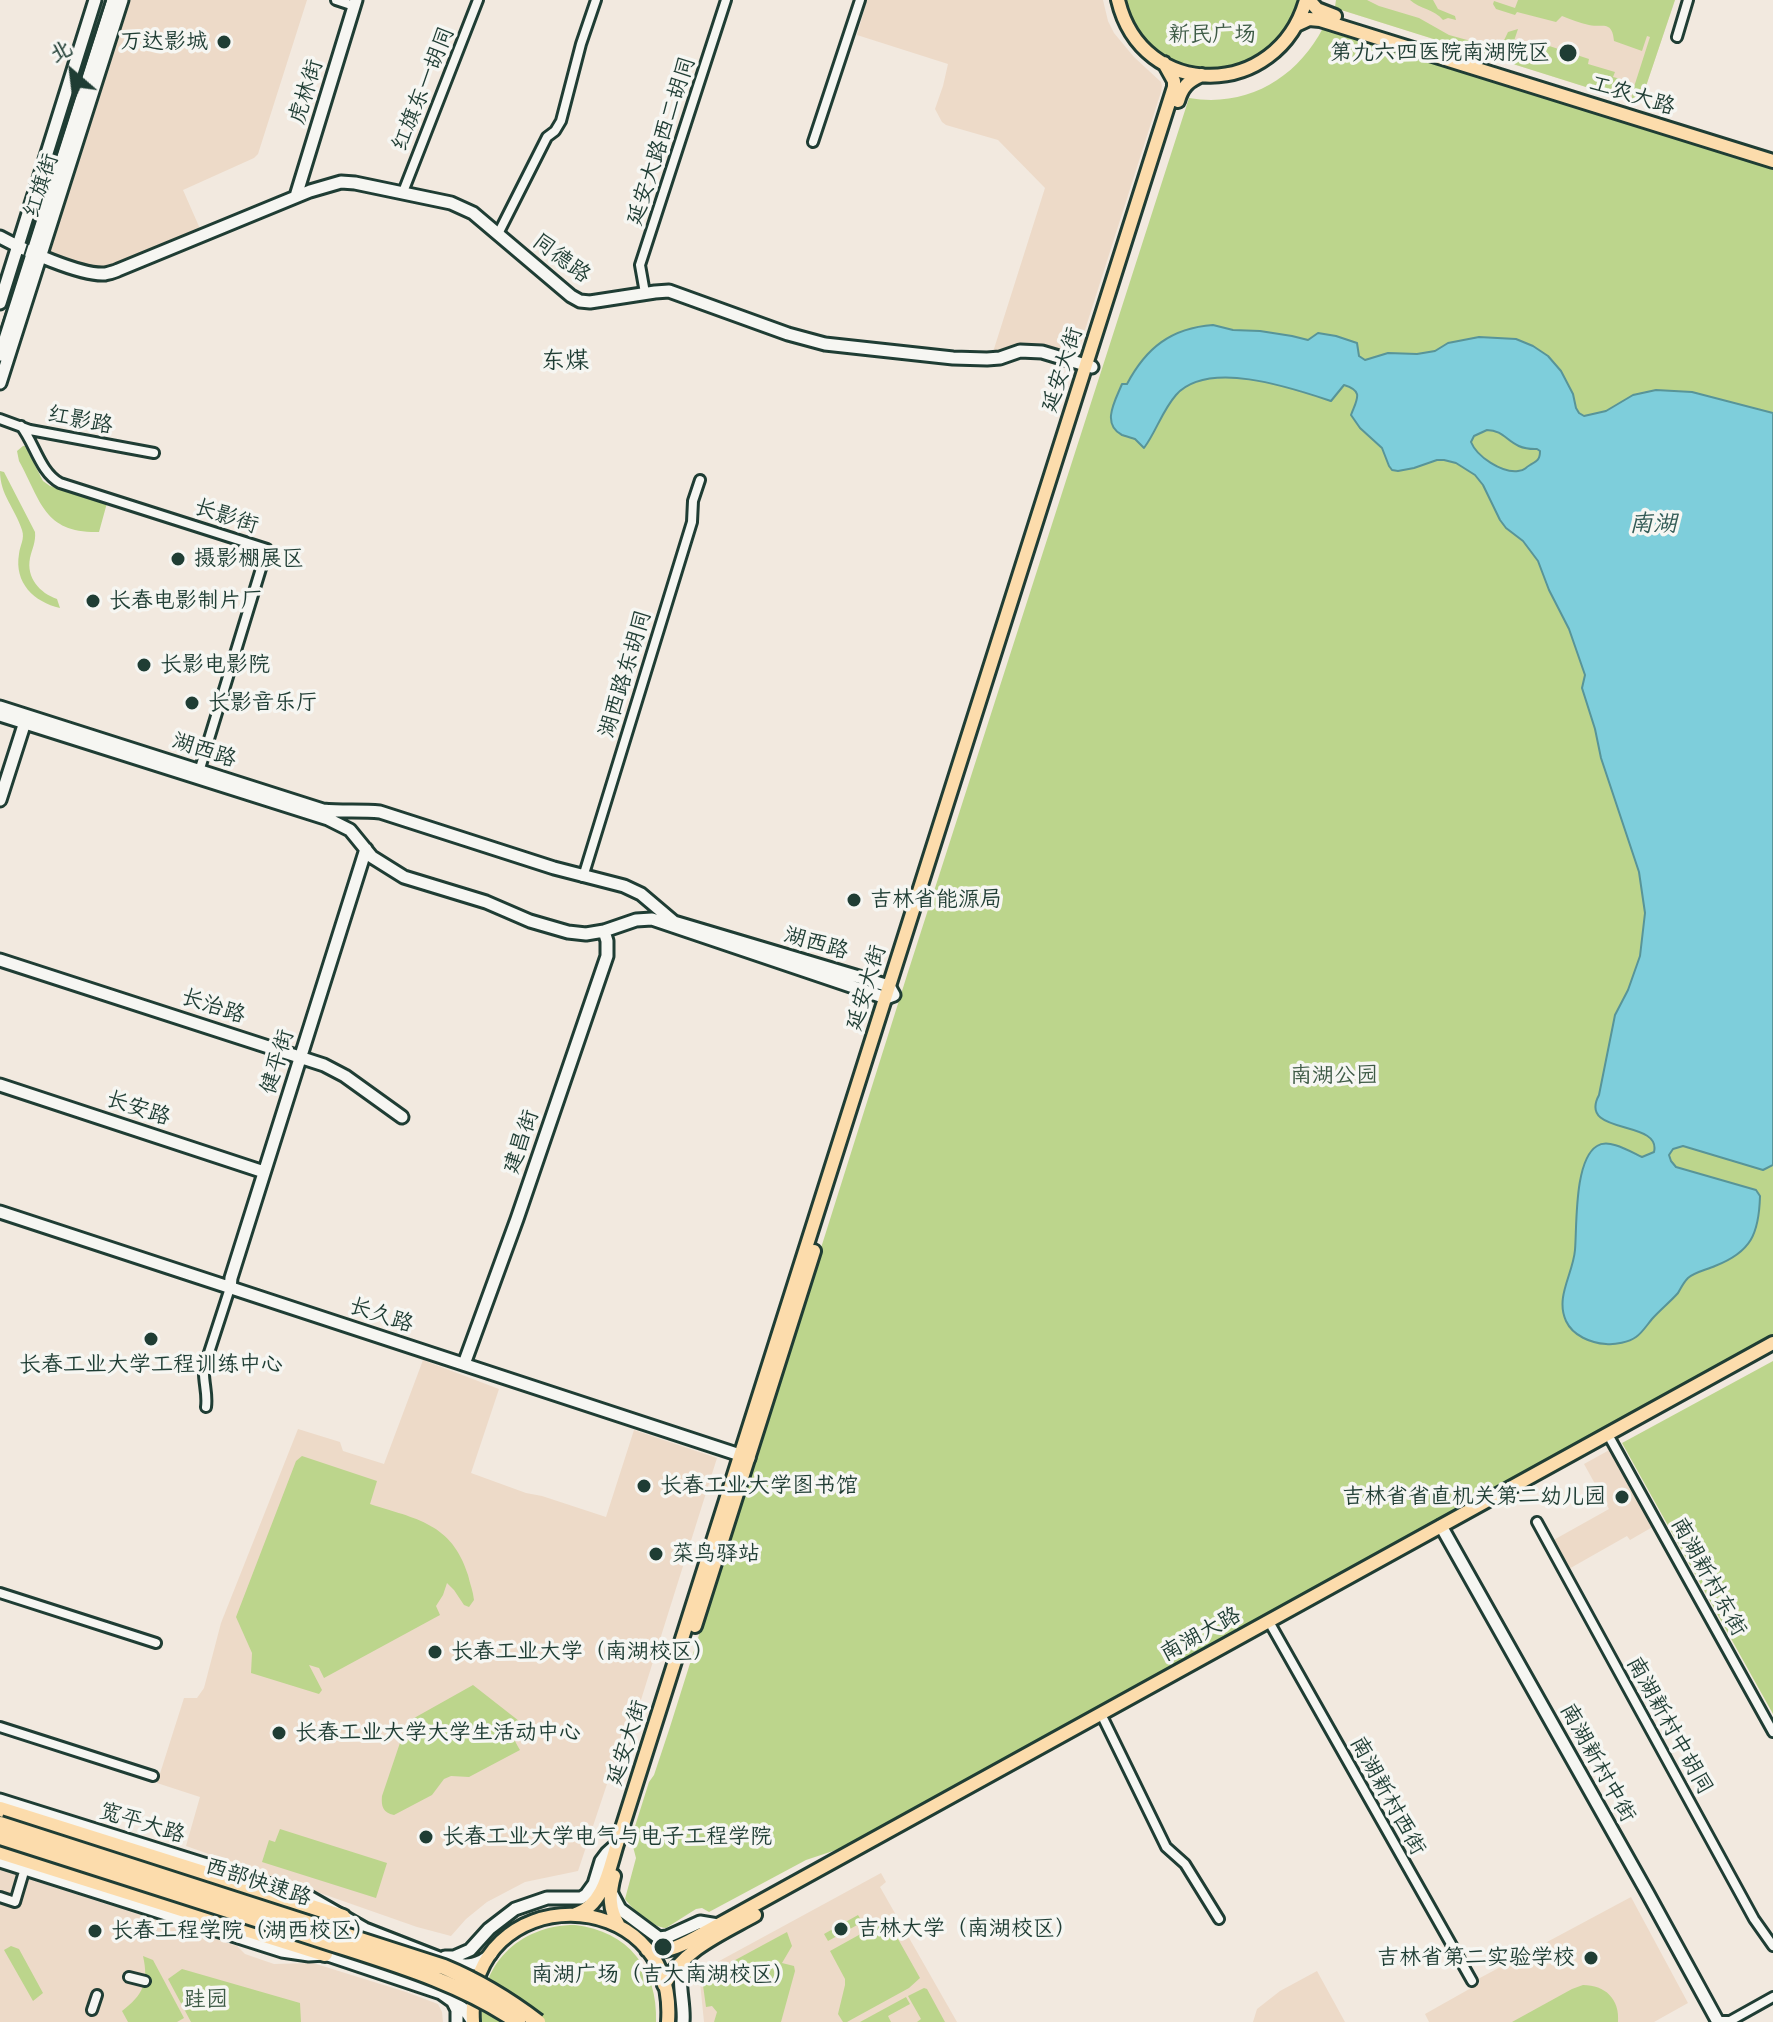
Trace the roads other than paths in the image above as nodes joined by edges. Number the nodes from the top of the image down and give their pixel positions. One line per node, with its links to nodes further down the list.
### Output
1 (95, 0): 25 (street)
2 (113, 0): 26 (street, 红旗街)
3 (122, 0): 26 (street, 红旗街)
4 (336, 0): 13 (street)
5 (478, 0): 21 (street, 红旗东一胡同)
6 (596, 0): 23 (street)
7 (726, 0): 27 (street, 延安大路西二胡同)
8 (846, 0): 12 (street)
9 (1118, 0): 16 (main road)
10 (1308, 0): 14 (main road); 19 (main road, 工农大路)
11 (1688, 0): 15 (street)
12 (859, 2): 18 (street)
13 (355, 3): 22 (street, 虎林街)
14 (1296, 25): 17 (main road); 20 (main road, 工农大路)
15 (1677, 37)
16 (1164, 63): 17 (main road); 30 (main road, 延安大街)
17 (1202, 75): 30 (main road, 延安大街)
18 (813, 142)
19 (1773, 154)
20 (1773, 161)
21 (403, 192): 22 (street, 同德路); 23 (street, 同德路)
22 (296, 196): 26 (street, 同德路)
23 (498, 234): 27 (street, 同德路)
24 (0, 237): 25 (street, 同德路)
25 (18, 247): 26 (street, 同德路); 28 (street)
26 (36, 253): 29 (street, 红旗街); 31 (street, 红旗街)
27 (645, 293): 30 (street, 同德路)
28 (0, 303)
29 (0, 355)
30 (1088, 366): 45 (main road, 延安大街)
31 (0, 383)
32 (0, 419): 33 (street, 红影路)
33 (21, 426): 34 (street, 红影路); 39 (street, 长影街)
34 (154, 453)
35 (700, 480): 42 (street, 湖西路东胡同)
36 (0, 707): 39 (street, 湖西路)
37 (0, 715): 38 (street, 湖西路)
38 (25, 722): 39 (street, 湖西路); 40 (street)
39 (198, 773): 41 (street, 湖西路); 42 (street, 湖西路)
40 (0, 800)
41 (366, 849): 43 (street, 湖西路); 46 (street, 健平街)
42 (583, 877): 45 (street, 湖西路)
43 (604, 931): 45 (street, 湖西路); 54 (street, 建昌街)
44 (0, 960): 46 (street, 长治路)
45 (889, 993): 57 (main road, 延安大街)
46 (300, 1057): 48 (street, 长治路); 49 (street, 健平街)
47 (0, 1085): 49 (street, 长安路)
48 (402, 1117)
49 (264, 1172): 51 (street, 健平街)
50 (0, 1212): 51 (street, 长久路)
51 (230, 1288): 54 (street, 长久路); 55 (street)
52 (1773, 1343): 59 (main road, 南湖大路)
53 (1773, 1351): 56 (main road, 南湖大路)
54 (464, 1364): 57 (street, 长久路)
55 (206, 1407)
56 (1611, 1440): 59 (main road, 南湖大路); 65 (street, 南湖新村东街)
57 (745, 1456): 71 (main road, 延安大街); 75 (main road, 延安大街)
58 (1537, 1522): 82 (street, 南湖新村中胡同)
59 (1443, 1529): 61 (main road, 南湖大路); 80 (main road, 南湖大路); 102 (street, 南湖新村中街)
60 (1, 1595): 62 (street)
61 (1272, 1627): 63 (main road, 南湖大路); 90 (street, 南湖新村西街)
62 (156, 1643)
63 (1104, 1720): 79 (street); 86 (main road, 南湖大路)
64 (0, 1727): 66 (street)
65 (1773, 1732)
66 (153, 1776)
67 (0, 1800): 78 (street, 宽平大路)
68 (0, 1809): 78 (highway)
69 (0, 1824): 99 (highway, 西部快速路, bridge)
70 (0, 1837): 98 (highway, 西部快速路, bridge)
71 (617, 1844): 77 (main road, 延安大街); 87 (street)
72 (0, 1852): 84 (highway)
73 (0, 1861): 84 (street)
74 (23, 1875): 76 (street)
75 (611, 1887): 80 (street); 81 (main road, 延安大街)
76 (0, 1897)
77 (576, 1914): 81 (main road); 85 (main road)
78 (343, 1917): 87 (street, 宽平大路)
79 (1219, 1919)
80 (718, 1925): 83 (main road, 南湖大路)
81 (619, 1926): 83 (main road)
82 (1773, 1946)
83 (647, 1950): 91 (main road)
84 (325, 1954): 94 (street)
85 (491, 1954): 87 (street, 宽平大路); 97 (main road)
86 (688, 1955): 91 (main road, 南湖大路); 101 (street)
87 (436, 1957)
88 (129, 1977): 89 (street)
89 (145, 1981)
90 (1472, 1981)
91 (664, 1985): 100 (main road)
92 (97, 1995): 95 (street)
93 (1773, 1997): 102 (street)
94 (452, 1999): 96 (street); 97 (street)
95 (92, 2010)
96 (457, 2022)
97 (473, 2022)
98 (518, 2022)
99 (538, 2022)
100 (668, 2022)
101 (683, 2022)
102 (1718, 2022)

